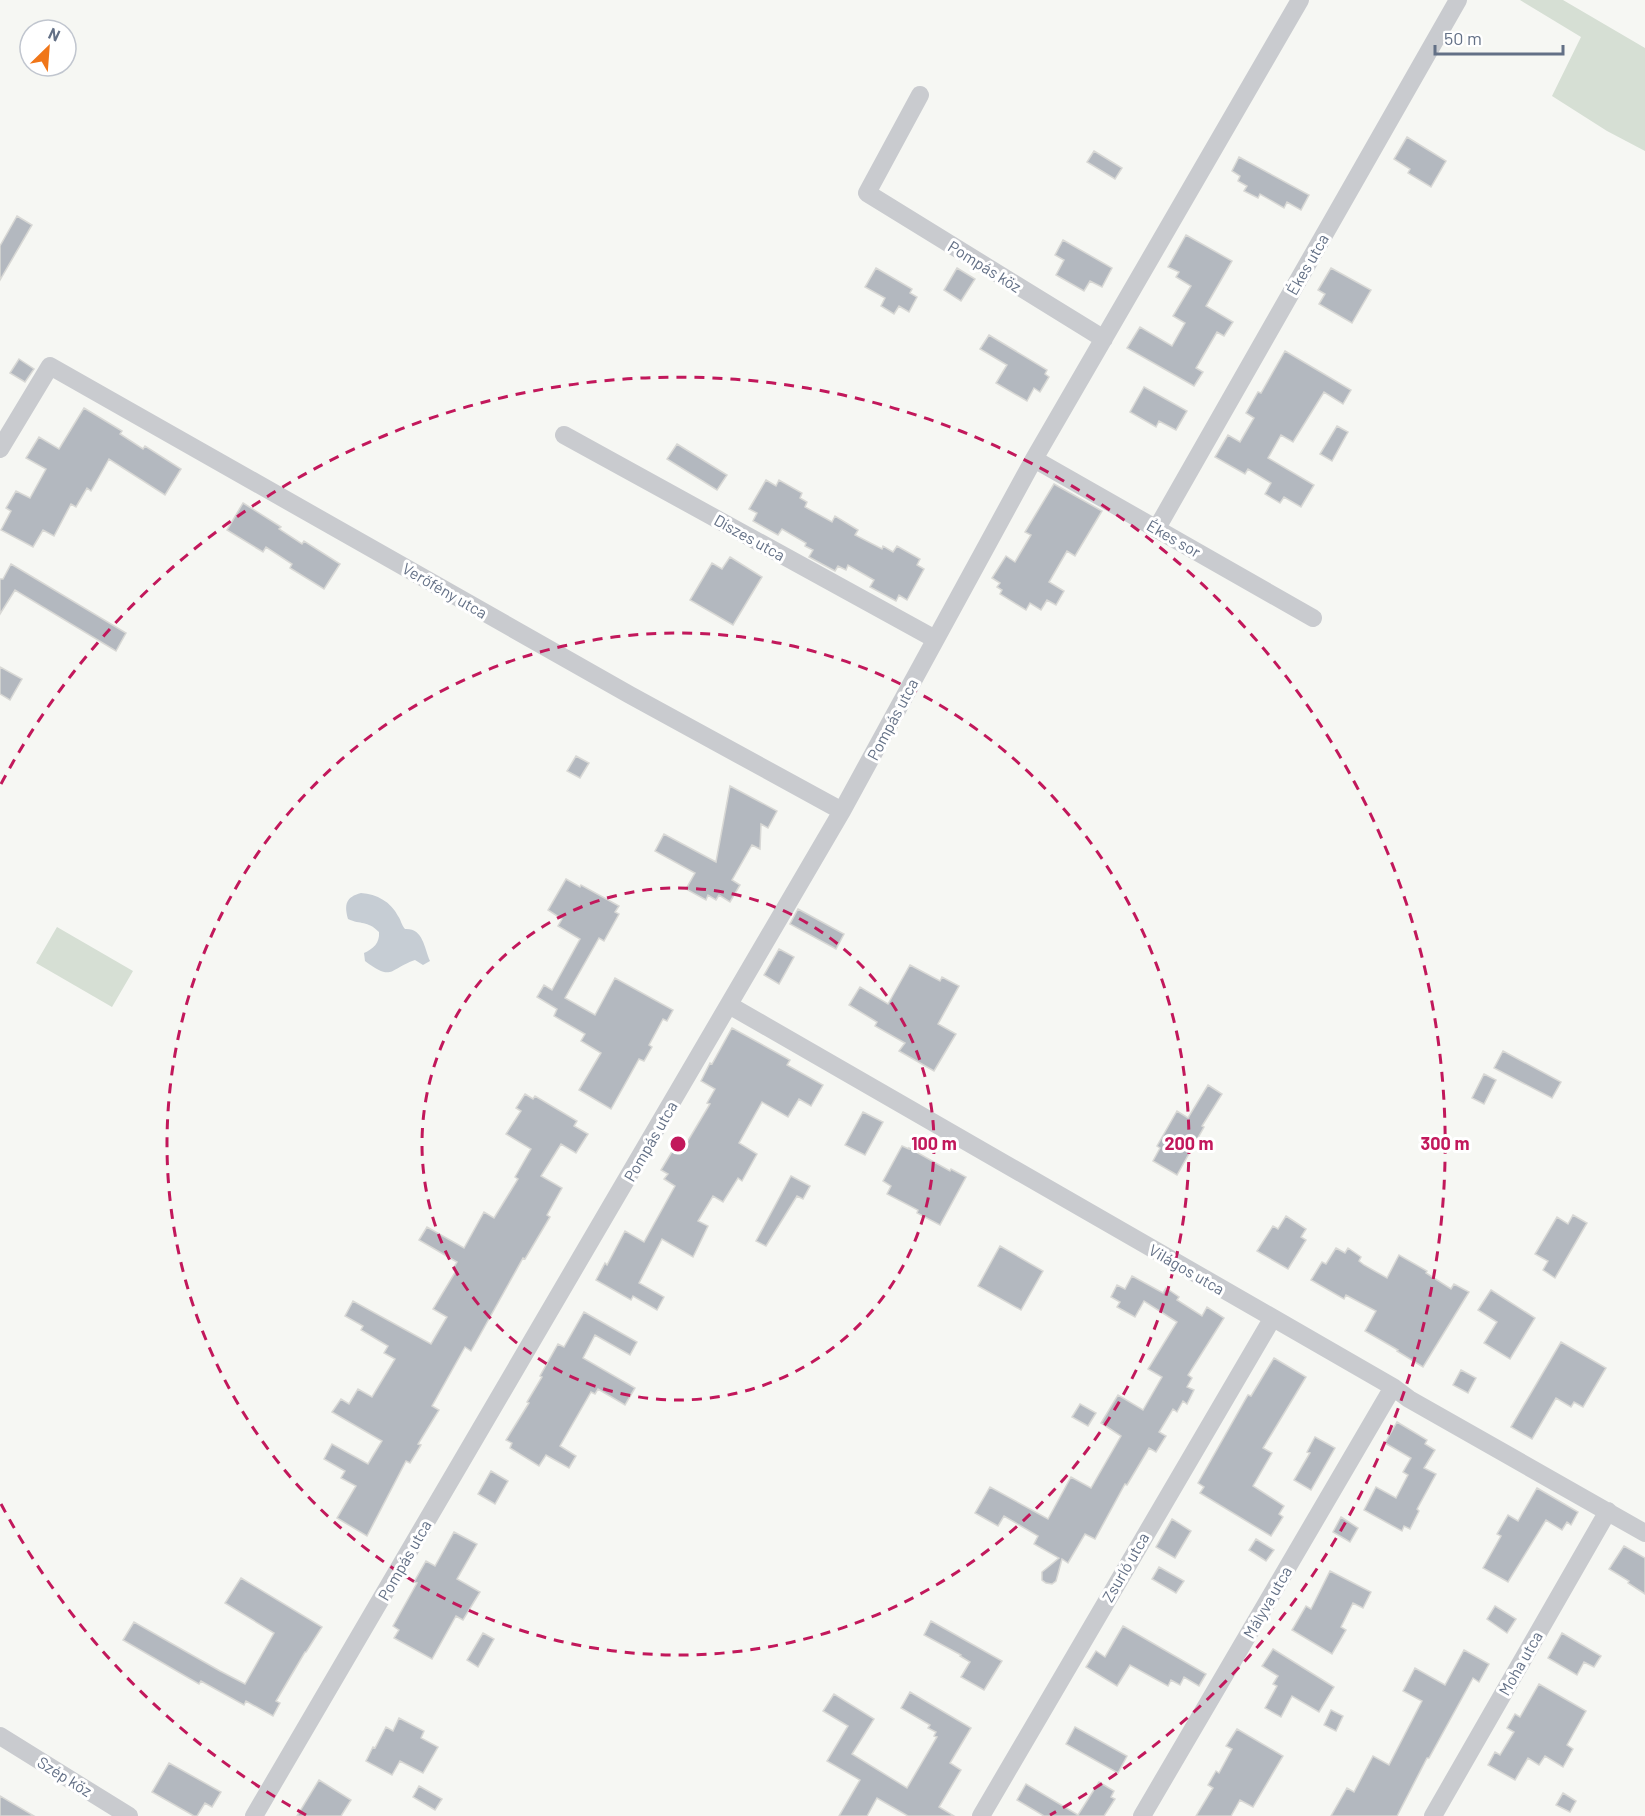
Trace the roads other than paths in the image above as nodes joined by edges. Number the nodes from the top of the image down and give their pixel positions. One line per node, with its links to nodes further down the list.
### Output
1 (1300, 0): 4 (street, Pompás utca)
2 (1458, 0): 8 (street, Ékes utca)
3 (920, 95): 4 (street, Pompás köz)
4 (1104, 339): 7 (street, Pompás utca)
5 (564, 435): 10 (street, Díszes utca)
6 (0, 449): 11 (street, Verőfény utca)
7 (1034, 459): 8 (street, Ékes sor); 10 (street, Pompás utca)
8 (1156, 528): 9 (street, Ékes sor)
9 (1313, 618)
10 (935, 639): 11 (street, Pompás utca)
11 (842, 811): 12 (street, Pompás utca)
12 (729, 1005): 13 (street, Világos utca); 19 (street, Pompás utca)
13 (1272, 1319): 14 (street, Világos utca); 20 (street, Zsurló utca)
14 (1393, 1388): 15 (street, Világos utca); 21 (street, Mályva utca)
15 (1608, 1511): 16 (street, Világos utca); 22 (street, Moha utca)
16 (1645, 1533)
17 (0, 1736): 18 (street, Szép köz)
18 (129, 1816)
19 (254, 1816)
20 (981, 1816)
21 (1142, 1816)
22 (1433, 1816)

